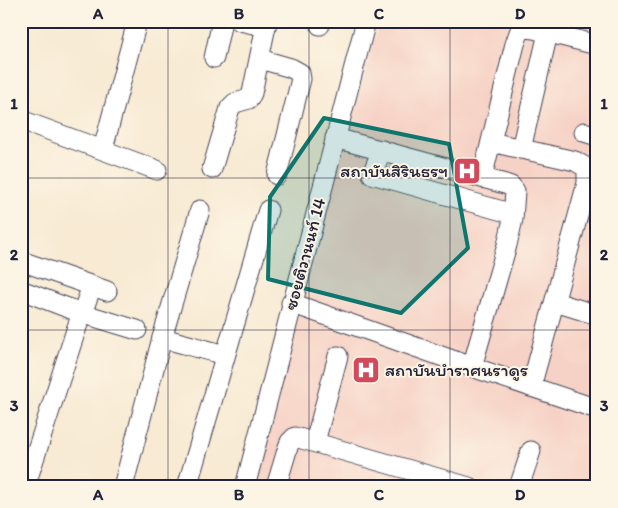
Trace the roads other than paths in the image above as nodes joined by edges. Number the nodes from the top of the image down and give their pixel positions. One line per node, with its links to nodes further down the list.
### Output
1 (222, 21): 8 (street)
2 (240, 21): 5 (street)
3 (366, 21): 11 (street, ซอยติวานนท์ 14)
4 (137, 22): 13 (street)
5 (266, 24): 9 (street)
6 (548, 33): 7 (street); 12 (street); 14 (street)
7 (597, 45)
8 (214, 58)
9 (260, 59): 16 (street); 18 (street)
10 (21, 120): 13 (street)
11 (335, 138): 15 (street); 26 (street, ซอยติวานนท์ 14)
12 (491, 142): 14 (street); 19 (street)
13 (103, 149): 17 (street)
14 (521, 149): 25 (street)
15 (382, 150): 19 (street); 22 (street)
16 (212, 169)
17 (157, 170)
18 (277, 175)
19 (482, 178): 22 (street)
20 (200, 210): 30 (street)
21 (268, 210): 31 (street)
22 (513, 214): 33 (street)
23 (21, 261): 27 (street)
24 (21, 290): 27 (street)
25 (555, 302): 28 (street); 34 (street)
26 (292, 303): 33 (street); 41 (street, ซอยติวานนท์ 14)
27 (81, 313): 29 (street); 38 (street)
28 (597, 315)
29 (137, 330)
30 (162, 338): 31 (street); 39 (street)
31 (225, 355): 40 (street)
32 (338, 356): 36 (street)
33 (472, 367): 34 (street)
34 (531, 387): 35 (street)
35 (597, 409)
36 (315, 442): 42 (street); 43 (street)
37 (531, 451): 44 (street)
38 (25, 487)
39 (123, 487)
40 (188, 487)
41 (245, 487)
42 (276, 487)
43 (467, 487)
44 (519, 487)

